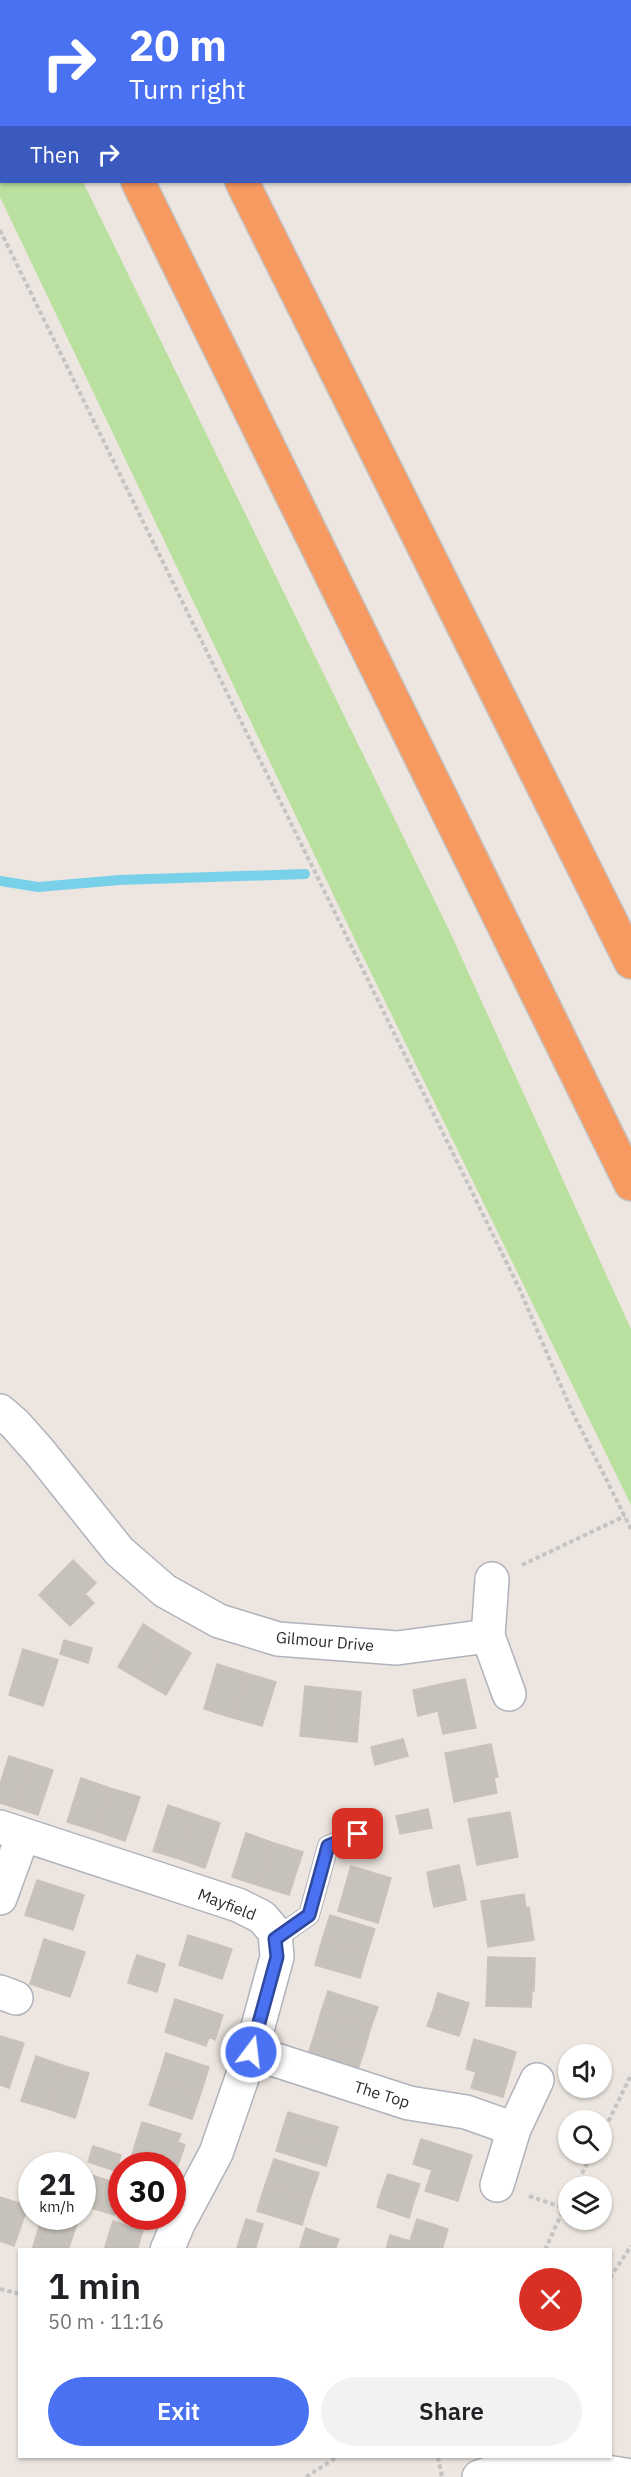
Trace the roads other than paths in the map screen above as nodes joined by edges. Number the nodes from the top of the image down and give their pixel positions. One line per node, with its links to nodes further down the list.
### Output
1 (138, 183): 4 (highway)
2 (243, 183): 3 (highway)
3 (631, 962)
4 (631, 1184)
5 (0, 1411): 7 (street, Gilmour Drive)
6 (492, 1580): 7 (street)
7 (488, 1636): 8 (street)
8 (509, 1694)
9 (12, 1831): 11 (street, Mayfield); 12 (street, Mayfield)
10 (358, 1834): 12 (lane)
11 (0, 1898)
12 (275, 1939): 13 (street)
13 (251, 2052): 15 (street, The Top); 17 (street)
14 (537, 2080): 15 (street)
15 (514, 2129): 16 (street)
16 (497, 2185)
17 (168, 2248)
18 (631, 2476): 19 (street)
19 (479, 2477)

